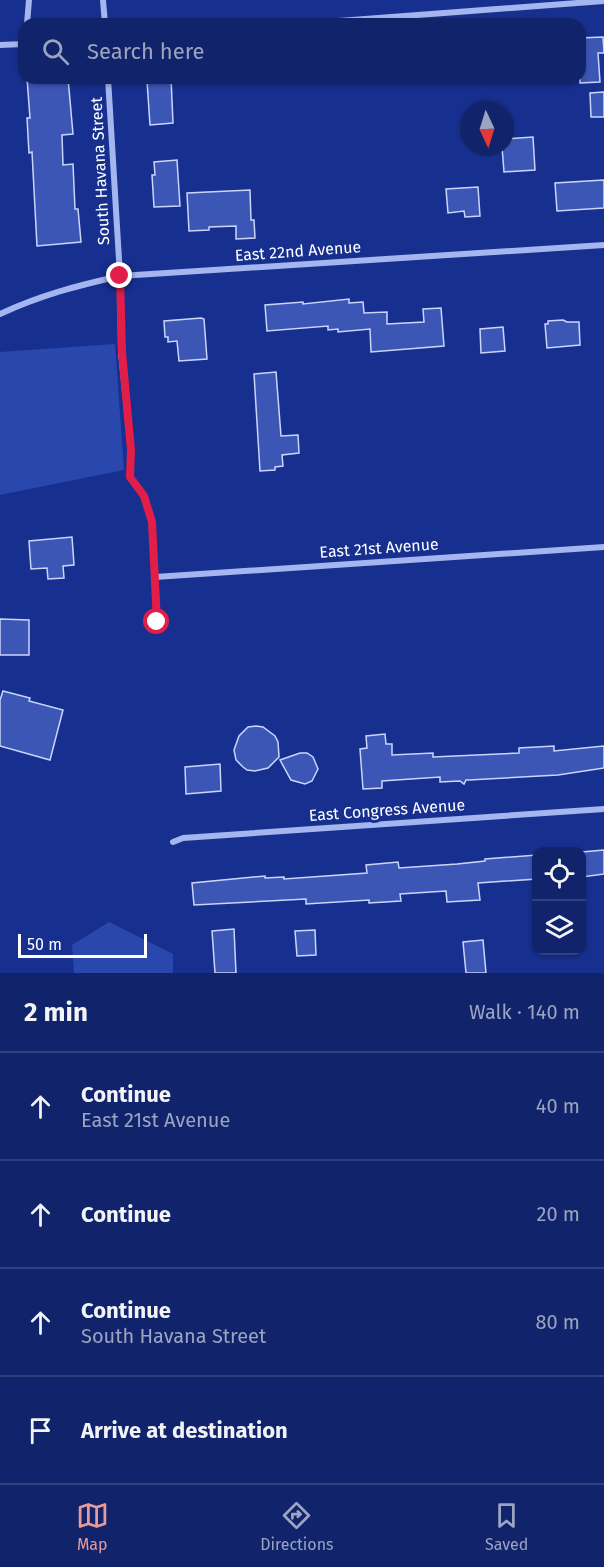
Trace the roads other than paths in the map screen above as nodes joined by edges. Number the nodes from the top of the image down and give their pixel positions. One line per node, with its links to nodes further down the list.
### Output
1 (29, 0): 4 (street)
2 (104, 0): 5 (street)
3 (604, 1): 6 (street)
4 (28, 18)
5 (105, 18)
6 (379, 18)
7 (18, 44): 8 (street)
8 (0, 45)
9 (108, 84): 11 (street, South Havana Street)
10 (604, 245): 11 (street, East 22nd Avenue)
11 (120, 276): 12 (street, East 22nd Avenue); 13 (street, South Havana Street)
12 (0, 314)
13 (130, 477)
14 (152, 526): 16 (street)
15 (604, 547): 16 (street, East 21st Avenue)
16 (155, 577): 17 (street)
17 (157, 622)
18 (604, 809): 19 (street, East Congress Avenue)
19 (173, 842)

